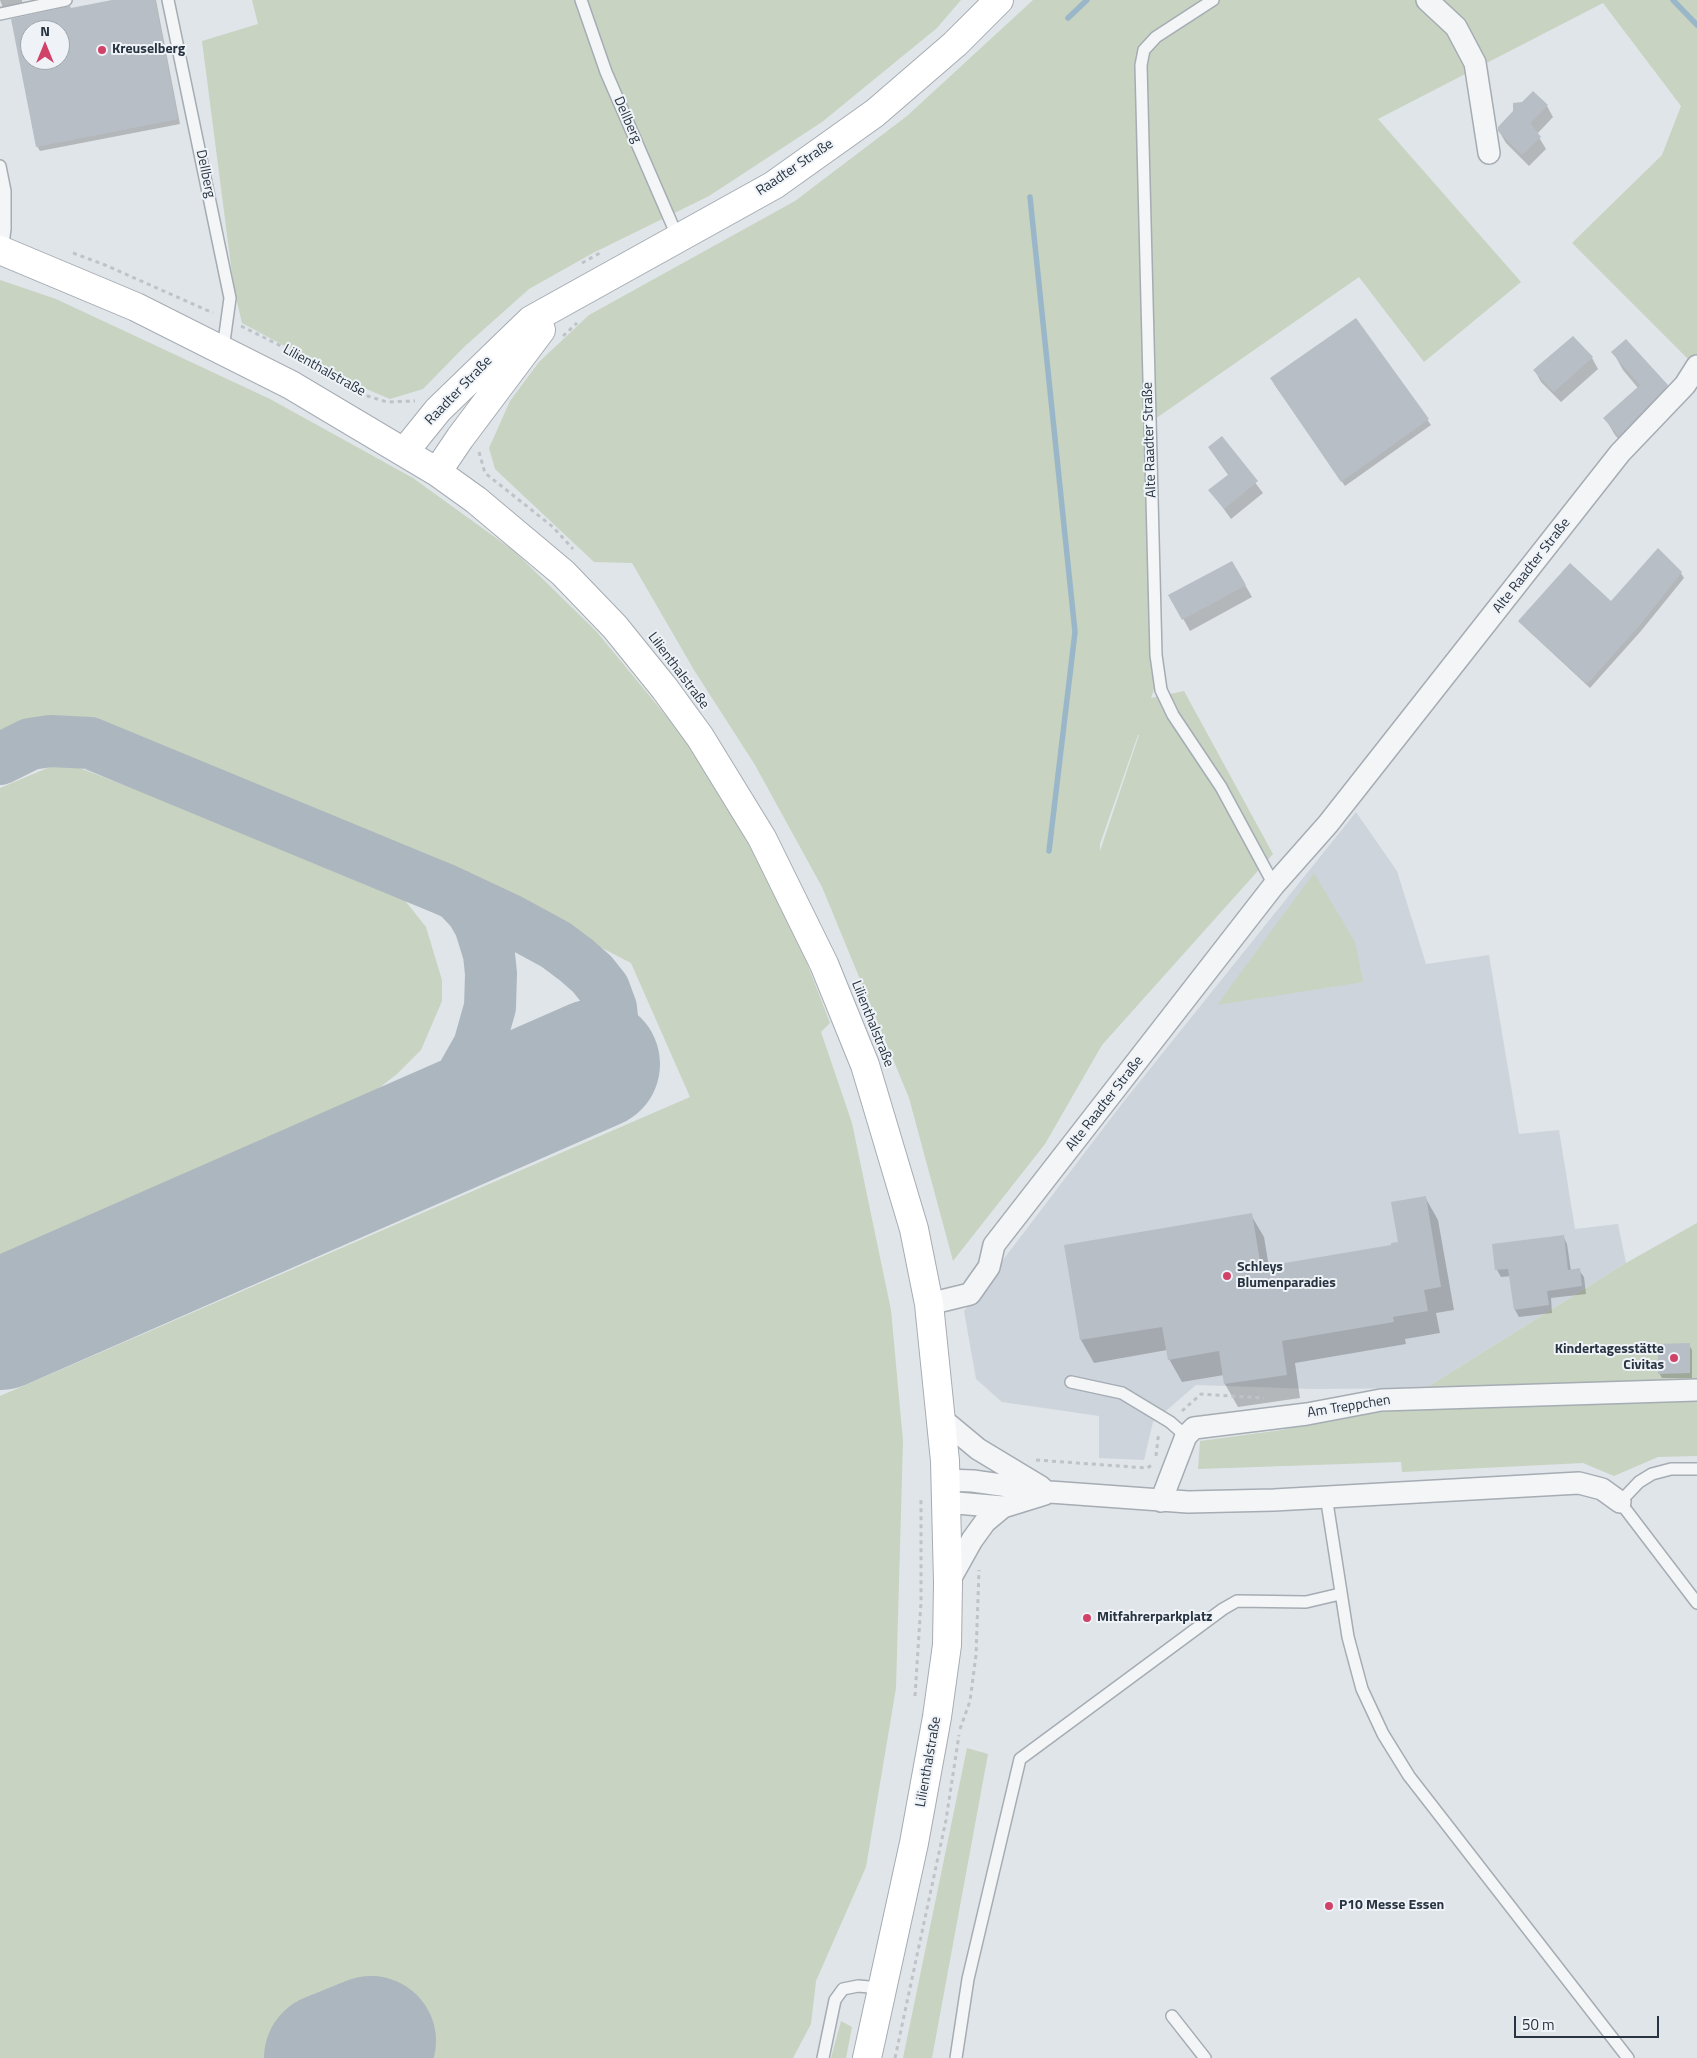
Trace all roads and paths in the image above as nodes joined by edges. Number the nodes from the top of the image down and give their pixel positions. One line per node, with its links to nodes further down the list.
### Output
1 (66, 0): 7 (lane)
2 (168, 0): 14 (lane, Dellberg)
3 (581, 0): 10 (lane, Dellberg)
4 (999, 0): 10 (main road, Raadter Straße)
5 (1213, 0): 22 (lane, Alte Raadter Straße)
6 (1427, 0): 8 (street)
7 (0, 14)
8 (1489, 153)
9 (0, 166): 11 (lane)
10 (678, 238): 13 (main road, Raadter Straße)
11 (1, 250): 15 (main road, Lilienthalstraße)
12 (68, 252): 14 (path, Lilienthalstraße)
13 (567, 302): 17 (main road, Raadter Straße); 18 (main road, Raadter Straße)
14 (228, 320): 15 (lane, Dellberg); 17 (path, Lilienthalstraße)
15 (223, 349): 19 (main road, Lilienthalstraße)
16 (1697, 366): 22 (street, Alte Raadter Straße)
17 (433, 416): 19 (main road, Raadter Straße)
18 (460, 438): 20 (main road, Raadter Straße); 21 (path)
19 (405, 451): 20 (main road, Lilienthalstraße)
20 (437, 472): 23 (main road, Lilienthalstraße)
21 (580, 556)
22 (1274, 885): 23 (street, Alte Raadter Straße)
23 (929, 1304): 27 (main road, Lilienthalstraße)
24 (1071, 1382): 28 (lane)
25 (1697, 1390): 29 (street, Am Treppchen)
26 (1268, 1398): 28 (path)
27 (942, 1419): 32 (main road, Lilienthalstraße); 33 (street)
28 (1170, 1422): 29 (lane); 30 (path)
29 (1186, 1436): 35 (street)
30 (1032, 1460)
31 (1697, 1469): 36 (lane)
32 (937, 1492): 33 (street); 37 (street); 38 (main road, Lilienthalstraße); 41 (path, Lilienthalstraße)
33 (1050, 1492): 35 (street); 37 (street)
34 (1326, 1496): 35 (street); 36 (street); 39 (lane)
35 (1161, 1501)
36 (1620, 1502): 40 (lane)
37 (1003, 1507): 38 (street)
38 (948, 1583): 42 (main road, Lilienthalstraße)
39 (1340, 1594): 46 (lane); 48 (lane)
40 (1697, 1603)
41 (914, 1705)
42 (881, 1988): 44 (lane); 45 (main road, Lilienthalstraße)
43 (1172, 2016): 47 (lane)
44 (823, 2058)
45 (867, 2058)
46 (956, 2058)
47 (1205, 2058)
48 (1628, 2058)

